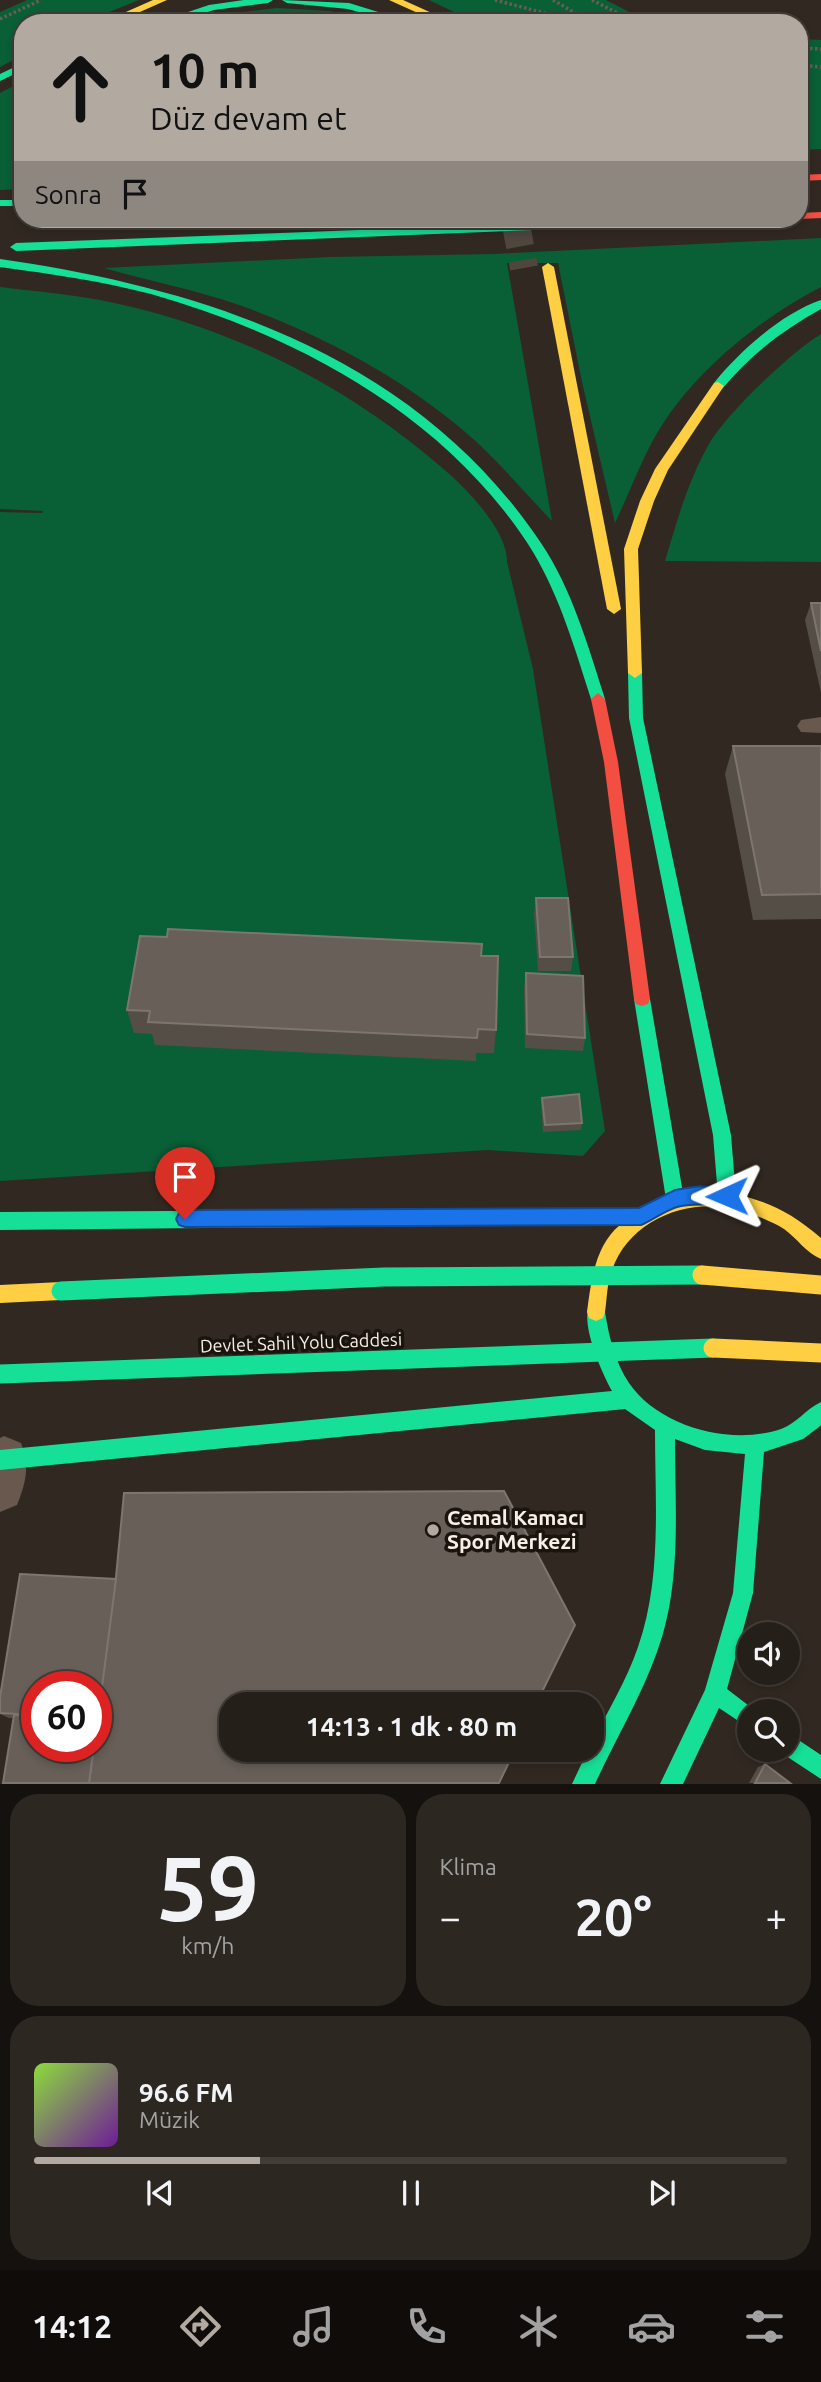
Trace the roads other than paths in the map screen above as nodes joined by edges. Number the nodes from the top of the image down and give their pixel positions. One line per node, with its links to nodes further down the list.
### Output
1 (162, 0): 5 (main road)
2 (268, 0): 6 (main road)
3 (287, 0): 7 (main road)
4 (394, 0): 8 (main road)
5 (128, 14)
6 (181, 14)
7 (386, 14)
8 (427, 14)
9 (505, 228): 10 (main road)
10 (0, 248)
11 (0, 263): 16 (main road)
12 (548, 267): 15 (main road)
13 (821, 304): 15 (main road)
14 (591, 623): 16 (main road)
15 (636, 718): 17 (main road)
16 (603, 719): 18 (main road)
17 (727, 1196): 18 (main road); 19 (main road)
18 (675, 1199): 21 (main road)
19 (765, 1206): 20 (main road); 23 (main road)
20 (799, 1207)
21 (641, 1216): 22 (main road); 28 (main road)
22 (0, 1221)
23 (821, 1250)
24 (821, 1285): 25 (main road, bridge)
25 (0, 1294)
26 (821, 1353): 27 (main road, Devlet Sahil Yolu Caddesi, bridge)
27 (0, 1374)
28 (630, 1399): 30 (main road); 34 (main road)
29 (821, 1412): 31 (main road)
30 (665, 1425): 33 (main road); 39 (main road)
31 (797, 1431): 32 (main road); 33 (main road)
32 (821, 1434)
33 (755, 1445): 35 (main road)
34 (1, 1469)
35 (715, 1693): 36 (main road); 40 (main road)
36 (737, 1709)
37 (800, 1753): 38 (main road)
38 (821, 1768)
39 (583, 1783)
40 (671, 1783)

